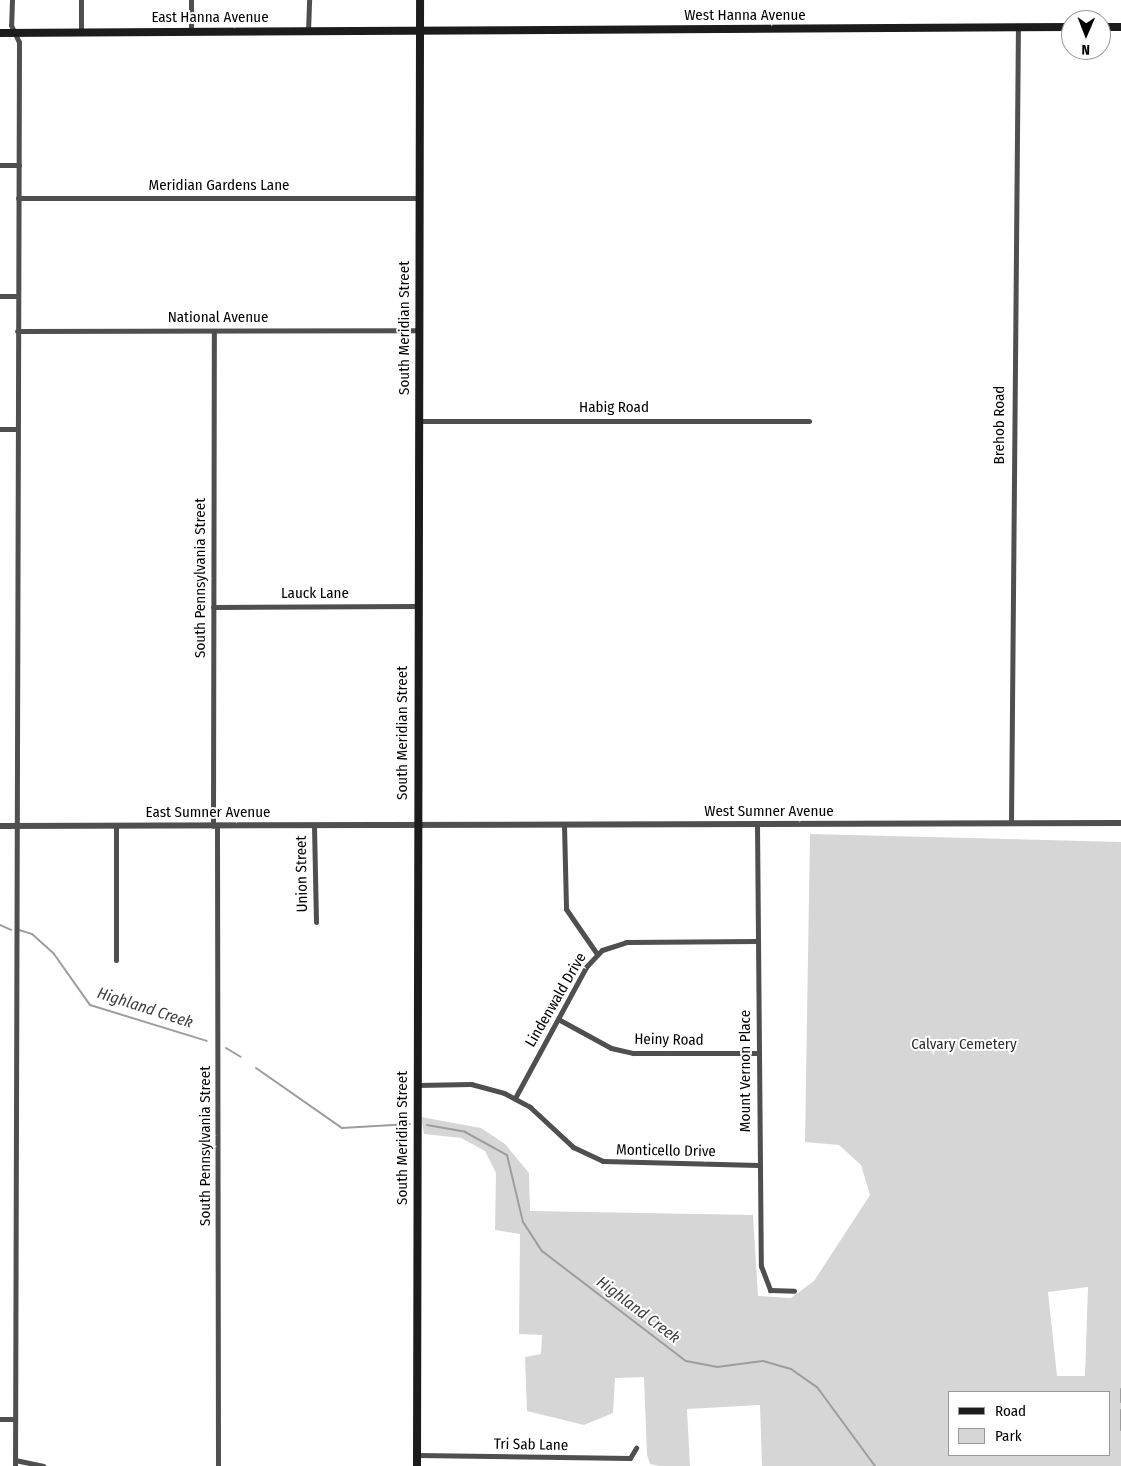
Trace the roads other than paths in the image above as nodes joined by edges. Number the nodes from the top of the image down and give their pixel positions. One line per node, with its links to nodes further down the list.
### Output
1 (12, 0): 13 (street)
2 (81, 0): 8 (street)
3 (191, 0): 9 (street)
4 (309, 0): 10 (street)
5 (420, 0): 11 (main road, South Meridian Street)
6 (1061, 27): 7 (main road, West Hanna Avenue)
7 (1018, 28): 11 (main road, West Hanna Avenue); 30 (street, Brehob Road)
8 (81, 32): 9 (main road, East Hanna Avenue); 13 (main road, East Hanna Avenue)
9 (190, 32): 10 (main road, East Hanna Avenue)
10 (308, 32): 11 (main road, East Hanna Avenue)
11 (420, 32): 17 (main road, South Meridian Street)
12 (0, 33): 13 (main road, East Hanna Avenue)
13 (15, 33): 15 (street)
14 (0, 165): 15 (street)
15 (18, 165): 16 (street)
16 (18, 198): 17 (street, Meridian Gardens Lane); 19 (street)
17 (419, 198): 21 (main road, South Meridian Street)
18 (0, 296): 19 (street)
19 (18, 296): 22 (street)
20 (214, 330): 21 (street, National Avenue); 22 (street, National Avenue); 28 (street, South Pennsylvania Street)
21 (418, 330): 24 (main road, South Meridian Street)
22 (18, 331): 26 (street)
23 (809, 420): 24 (street, Habig Road)
24 (418, 421): 27 (main road, South Meridian Street)
25 (0, 429): 26 (street)
26 (17, 429): 35 (street)
27 (417, 606): 28 (street, Lauck Lane); 29 (main road, South Meridian Street)
28 (213, 607): 37 (street, South Pennsylvania Street)
29 (416, 823): 32 (street, West Sumner Avenue); 38 (street, East Sumner Avenue); 45 (main road, South Meridian Street)
30 (1011, 823): 31 (street, West Sumner Avenue); 33 (street, West Sumner Avenue)
31 (1121, 823)
32 (564, 824): 33 (street, West Sumner Avenue); 41 (street)
33 (757, 824): 40 (street, Mount Vernon Place)
34 (0, 826): 35 (street, East Sumner Avenue)
35 (15, 826): 36 (street, East Sumner Avenue); 50 (street)
36 (116, 826): 37 (street, East Sumner Avenue); 42 (street)
37 (215, 826): 38 (street, East Sumner Avenue); 56 (street, South Pennsylvania Street)
38 (314, 826): 39 (street, Union Street)
39 (316, 922)
40 (758, 941): 41 (street, Lindenwald Drive); 44 (street, Mount Vernon Place)
41 (597, 954): 43 (street, Lindenwald Drive)
42 (116, 960)
43 (558, 1019): 44 (street, Heiny Road); 46 (street, Lindenwald Drive)
44 (758, 1053): 47 (street, Mount Vernon Place)
45 (417, 1085): 46 (street, Monticello Drive); 52 (main road, South Meridian Street)
46 (516, 1098): 47 (street, Monticello Drive)
47 (758, 1165): 48 (street, Mount Vernon Place)
48 (794, 1291)
49 (0, 1419): 50 (street)
50 (15, 1419): 53 (street)
51 (636, 1448): 52 (street, Tri Sab Lane)
52 (417, 1455): 57 (main road, South Meridian Street)
53 (15, 1463): 54 (street)
54 (32, 1465): 55 (street)
55 (43, 1466)
56 (218, 1466)
57 (417, 1466)

